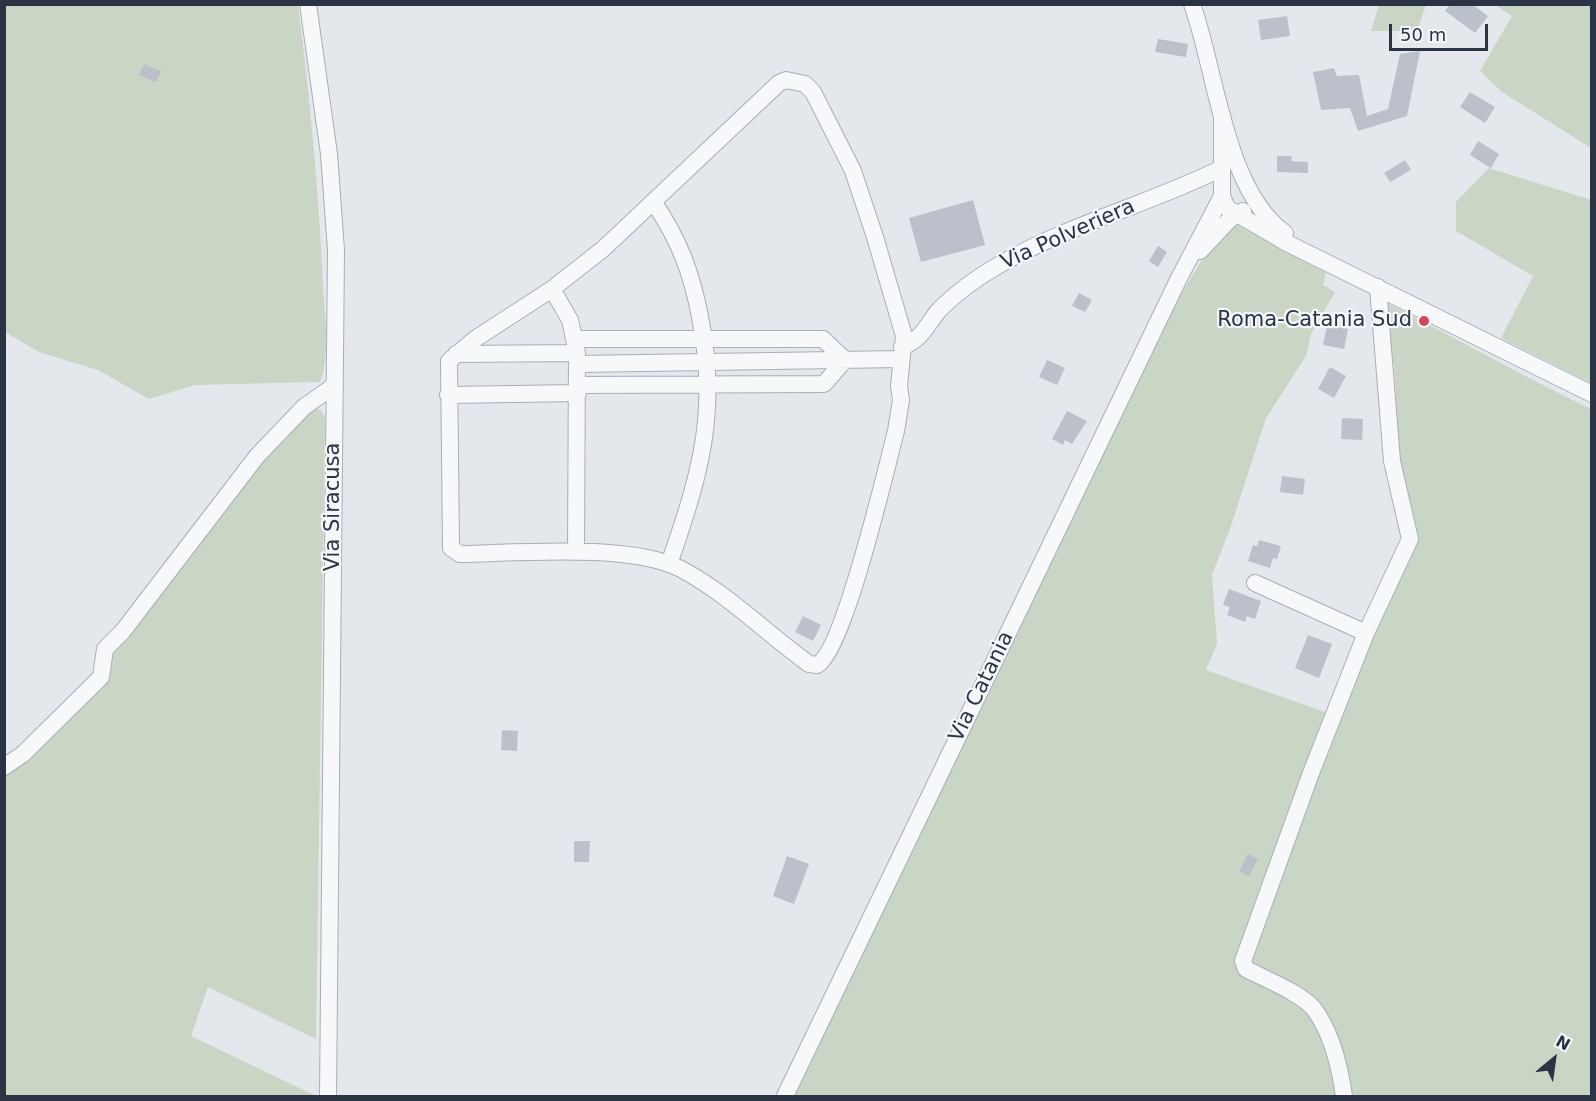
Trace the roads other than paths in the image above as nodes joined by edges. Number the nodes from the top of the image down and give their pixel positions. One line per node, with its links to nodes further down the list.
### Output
1 (308, 4): 20 (street, Via Siracusa)
2 (1192, 4): 3 (street)
3 (1222, 115): 4 (street); 5 (street)
4 (1222, 168): 6 (street); 15 (street, Via Polveriera)
5 (1251, 193): 6 (street); 8 (street); 9 (street)
6 (1223, 194): 8 (street); 10 (street)
7 (654, 203): 12 (street); 13 (street); 15 (street)
8 (1237, 212): 9 (street); 10 (street)
9 (1323, 260): 11 (street)
10 (1179, 278): 30 (street, Via Catania)
11 (1378, 287): 23 (street); 27 (street)
12 (552, 289): 14 (street); 16 (street)
13 (705, 339): 14 (street); 17 (street); 18 (street)
14 (577, 352): 16 (street); 18 (street); 21 (street)
15 (902, 353): 17 (street); 25 (street)
16 (456, 354): 22 (street)
17 (845, 360): 18 (street); 19 (street)
18 (708, 361): 19 (street)
19 (709, 384): 21 (street); 25 (street)
20 (334, 385): 28 (street); 29 (street, Via Siracusa)
21 (578, 389): 22 (street); 24 (street)
22 (448, 394): 24 (street)
23 (1592, 394)
24 (576, 552): 25 (street)
25 (669, 564)
26 (1255, 583): 27 (street)
27 (1366, 633): 31 (street)
28 (4, 767)
29 (328, 1096)
30 (785, 1096)
31 (1344, 1096)

